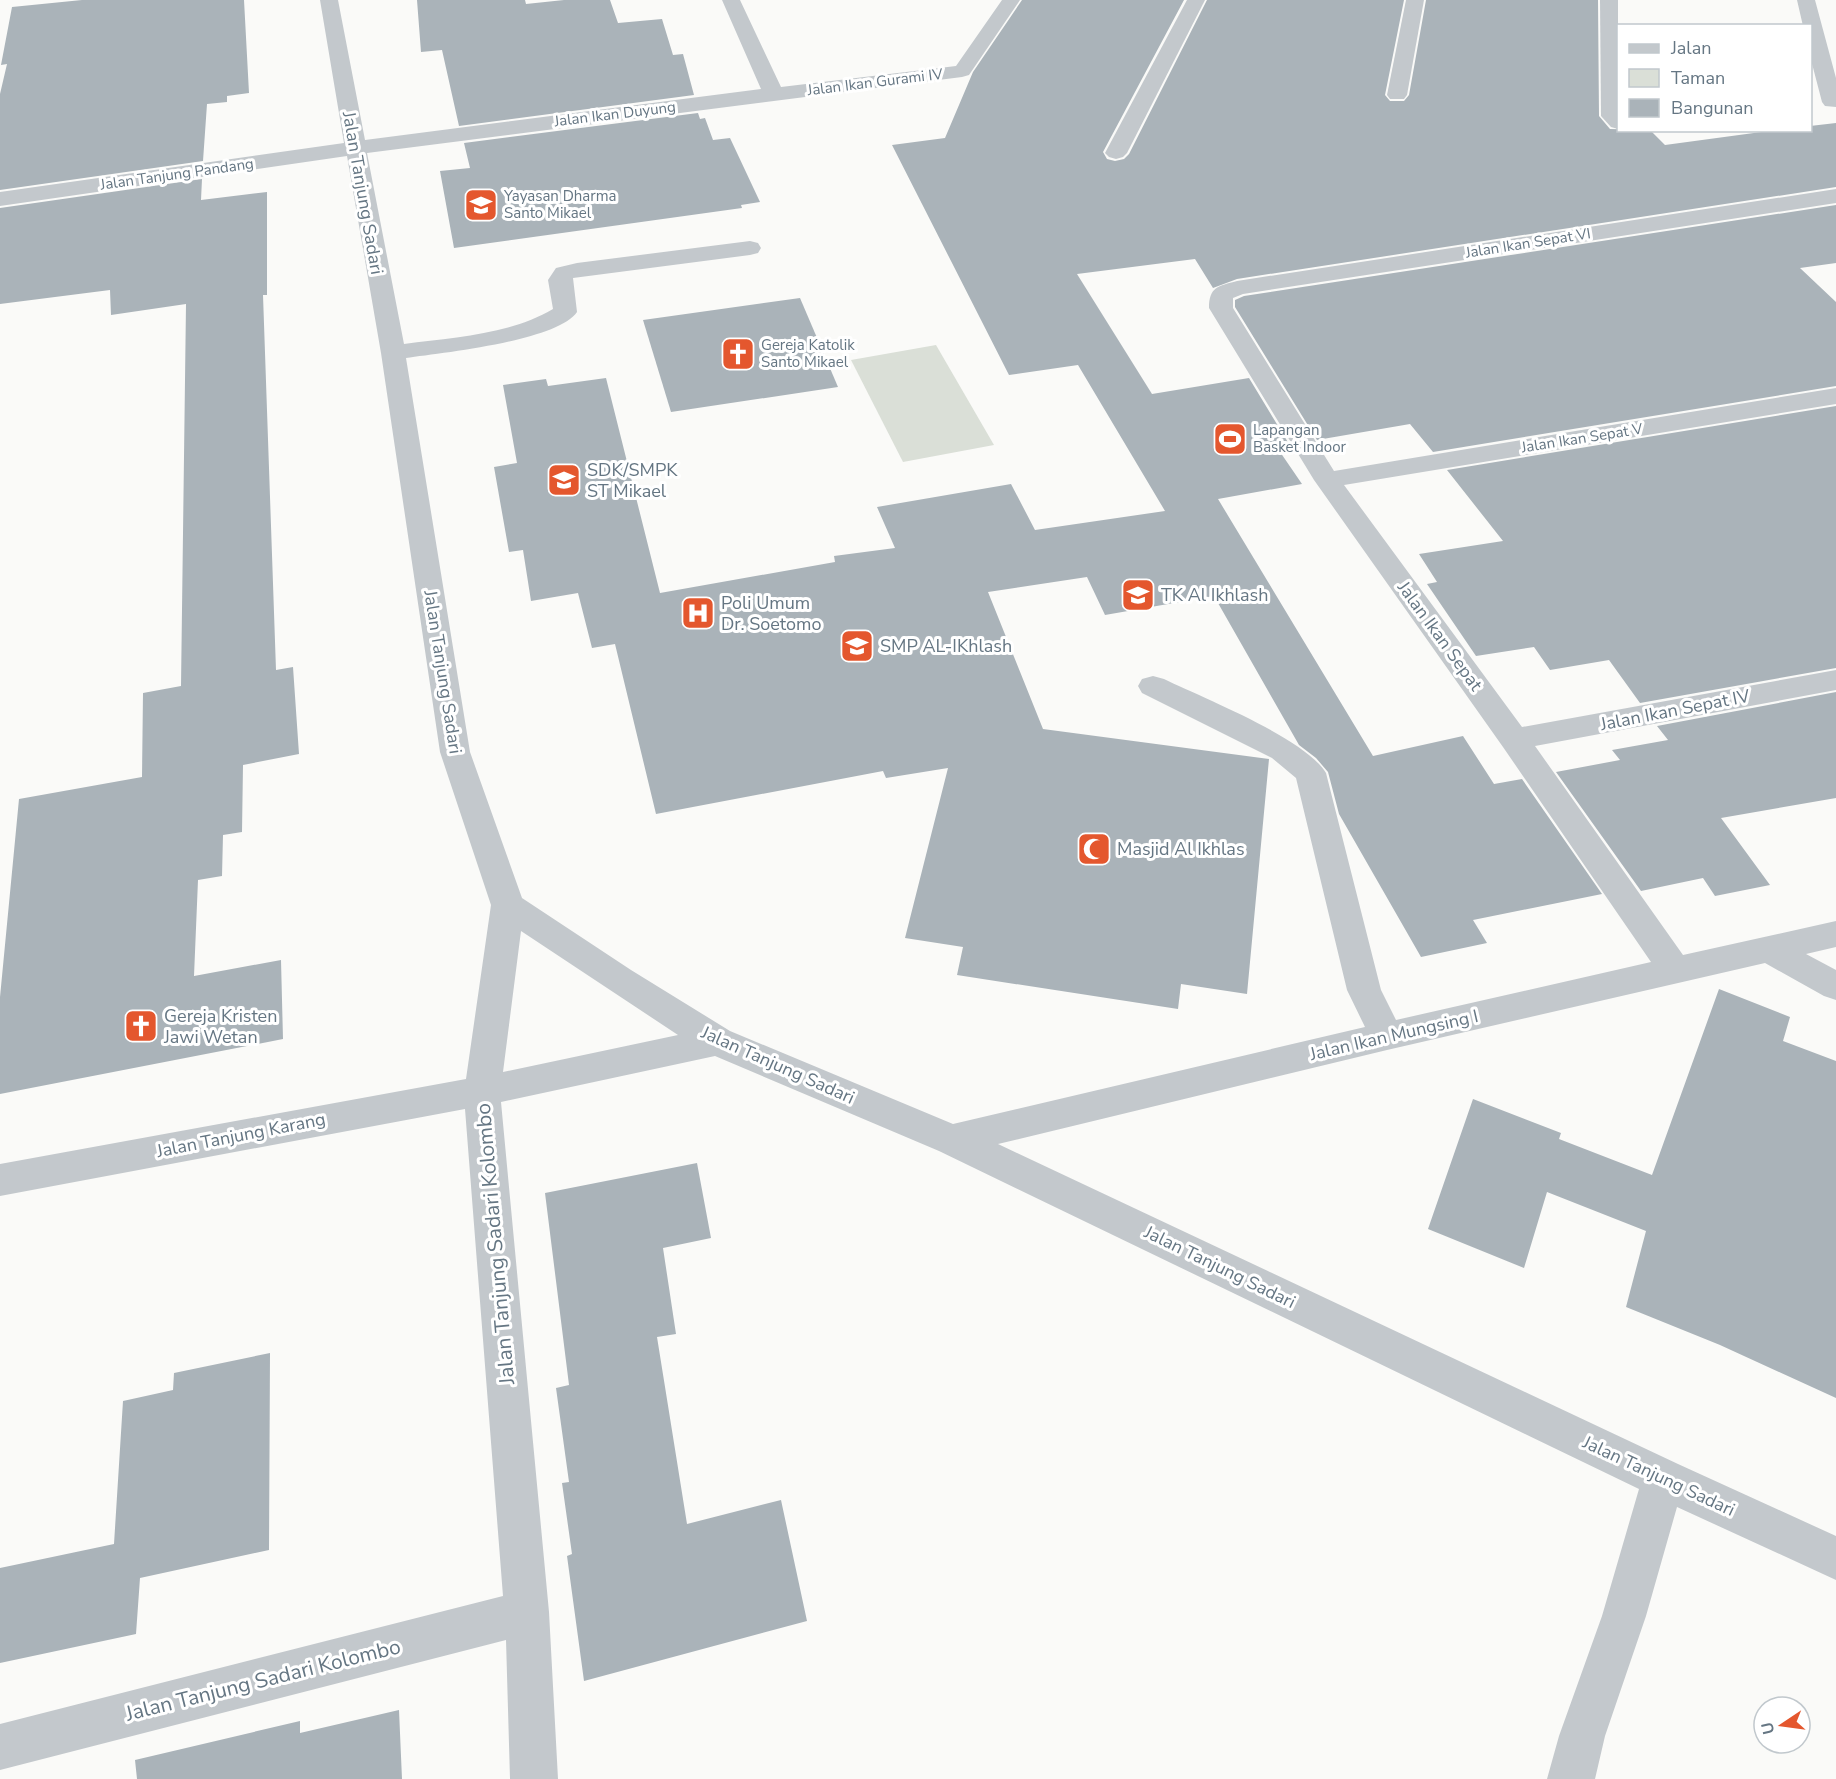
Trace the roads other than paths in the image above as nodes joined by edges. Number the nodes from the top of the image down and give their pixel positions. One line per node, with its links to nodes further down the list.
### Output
1 (329, 0): 13 (street, Jalan Tanjung Sadari)
2 (731, 0): 8 (street)
3 (1011, 0): 8 (street, Jalan Ikan Gurami IV)
4 (1196, 0): 14 (street)
5 (1415, 0): 9 (street)
6 (1609, 0): 12 (street)
7 (1806, 0): 10 (street)
8 (773, 94): 13 (street, Jalan Ikan Duyung)
9 (1397, 95)
10 (1834, 102): 11 (street)
11 (1812, 105)
12 (1615, 120)
13 (355, 149): 16 (street, Jalan Tanjung Pandang); 19 (street, Jalan Tanjung Sadari)
14 (1116, 153)
15 (1836, 196): 18 (street, Jalan Ikan Sepat VI)
16 (0, 198)
17 (750, 248): 19 (street)
18 (1221, 295): 21 (street, Jalan Ikan Sepat)
19 (393, 353): 25 (street, Jalan Tanjung Sadari)
20 (1836, 396): 21 (street, Jalan Ikan Sepat V)
21 (1327, 480): 24 (street, Jalan Ikan Sepat)
22 (1836, 680): 24 (street, Jalan Ikan Sepat IV)
23 (1153, 686): 30 (street)
24 (1514, 740): 28 (street, Jalan Ikan Sepat)
25 (508, 905): 31 (street, Jalan Tanjung Sadari); 32 (street)
26 (1836, 934): 27 (street, Jalan Ikan Mungsing I)
27 (1769, 950): 28 (street, Jalan Ikan Mungsing I); 29 (street)
28 (1675, 970): 30 (street, Jalan Ikan Mungsing I)
29 (1836, 986)
30 (1387, 1036): 33 (street, Jalan Ikan Mungsing I)
31 (717, 1041): 32 (street, Jalan Tanjung Karang); 33 (street, Jalan Tanjung Sadari)
32 (482, 1091): 34 (street, Jalan Tanjung Karang); 37 (street, Jalan Tanjung Sadari Kolombo)
33 (952, 1140): 35 (street, Jalan Tanjung Sadari)
34 (0, 1180)
35 (1663, 1479): 36 (street, Jalan Tanjung Sadari); 39 (street)
36 (1836, 1558)
37 (527, 1612): 38 (street, Jalan Tanjung Sadari Kolombo); 40 (street, Jalan Tanjung Sadari Kolombo)
38 (0, 1747)
39 (1576, 1758)
40 (534, 1779)

